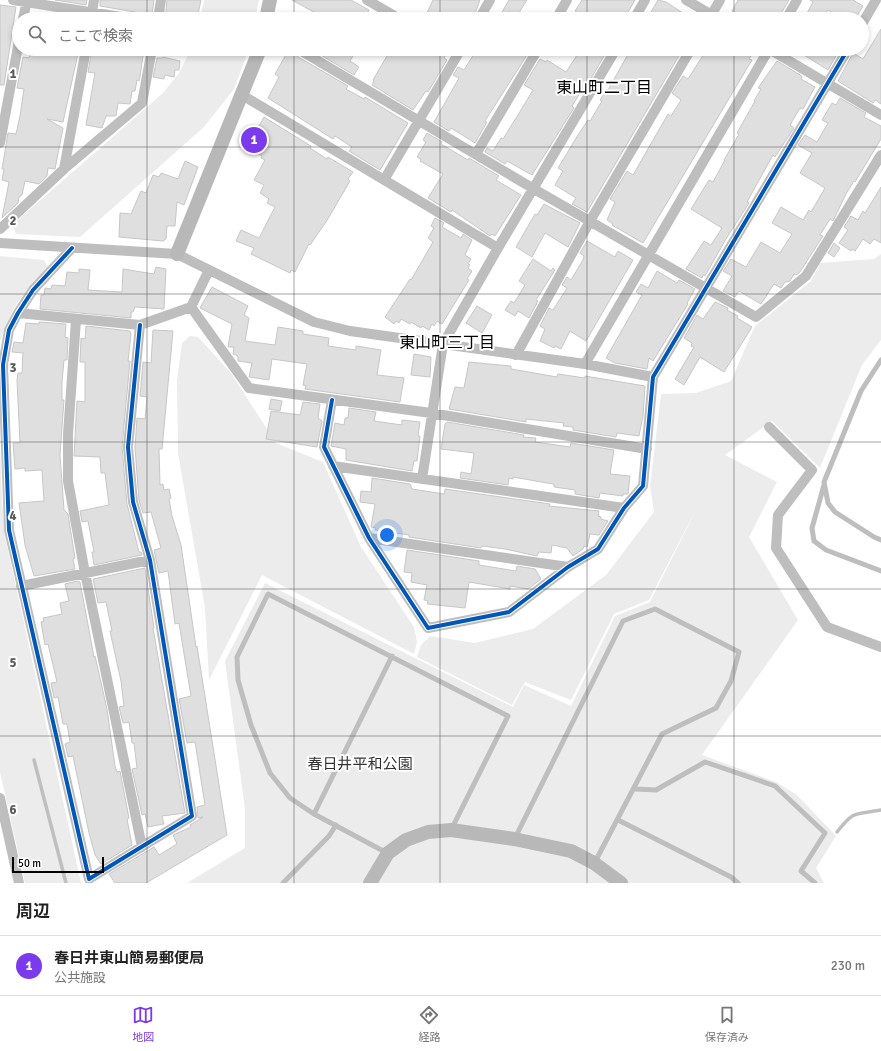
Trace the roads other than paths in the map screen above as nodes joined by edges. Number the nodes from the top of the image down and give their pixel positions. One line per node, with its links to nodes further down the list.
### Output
1 (13, 0): 13 (street)
2 (94, 0): 16 (street)
3 (161, 0): 17 (street)
4 (270, 0): 18 (street)
5 (367, 0): 19 (street)
6 (490, 0): 20 (street)
7 (567, 0): 21 (street)
8 (645, 0): 22 (street)
9 (686, 0): 23 (street)
10 (720, 0): 24 (street)
11 (797, 0): 25 (street)
12 (876, 0): 26 (street)
13 (26, 1): 14 (street); 15 (street)
14 (24, 12)
15 (78, 12)
16 (92, 12)
17 (159, 12)
18 (267, 12)
19 (388, 12)
20 (483, 12)
21 (560, 12)
22 (638, 12)
23 (704, 12)
24 (715, 12)
25 (790, 12)
26 (869, 12)
27 (16, 56): 43 (street)
28 (85, 56): 46 (street)
29 (151, 56): 46 (street)
30 (257, 56): 40 (street)
31 (310, 56): 42 (street)
32 (454, 56): 42 (street)
33 (534, 56): 44 (street)
34 (612, 56): 48 (street)
35 (687, 56): 49 (street)
36 (765, 56): 55 (street)
37 (781, 56): 39 (street)
38 (844, 56): 39 (street)
39 (828, 83): 41 (street); 57 (street)
40 (242, 95): 47 (street); 54 (street)
41 (881, 115)
42 (419, 120): 44 (street); 47 (street)
43 (0, 143)
44 (476, 154): 48 (street)
45 (881, 155): 57 (street)
46 (64, 169): 50 (street)
47 (384, 180): 53 (street)
48 (534, 189): 49 (street); 53 (street)
49 (590, 221): 55 (street); 63 (street)
50 (0, 229)
51 (0, 243): 52 (street)
52 (72, 248): 54 (street); 59 (street)
53 (498, 248): 62 (street)
54 (177, 254): 56 (street)
55 (648, 255): 57 (street); 65 (street)
56 (209, 270): 58 (street); 62 (street)
57 (705, 289): 66 (street)
58 (191, 307): 61 (street); 67 (street)
59 (18, 313): 60 (street); 81 (street)
60 (76, 320): 61 (street); 80 (street)
61 (140, 325): 77 (street)
62 (443, 344): 63 (street); 68 (street)
63 (516, 355): 65 (street)
64 (881, 360): 73 (lane)
65 (584, 364): 66 (street)
66 (653, 377): 70 (street)
67 (332, 400): 68 (street); 71 (street)
68 (431, 413): 70 (street); 72 (street)
69 (768, 427): 82 (street)
70 (647, 449): 74 (street)
71 (333, 466): 72 (street); 75 (street)
72 (422, 479): 74 (street)
73 (824, 482): 76 (lane); 79 (lane)
74 (624, 508): 78 (street)
75 (369, 538): 78 (street); 78 (street)
76 (881, 540)
77 (150, 560): 80 (street); 91 (street)
78 (568, 567)
79 (881, 571)
80 (85, 573): 81 (street); 91 (street)
81 (21, 586): 94 (street)
82 (881, 647)
83 (392, 656): 86 (lane); 86 (lane); 89 (lane)
84 (635, 789): 87 (lane); 90 (lane); 100 (lane)
85 (0, 798): 96 (street)
86 (314, 814): 88 (lane)
87 (618, 820): 93 (lane); 99 (lane)
88 (336, 825): 92 (lane); 97 (lane)
89 (451, 830): 90 (street); 92 (street)
90 (514, 838): 93 (street)
91 (142, 847): 94 (street)
92 (388, 853): 98 (street)
93 (594, 863): 95 (street)
94 (89, 881)
95 (617, 881)
96 (19, 883)
97 (283, 883)
98 (370, 883)
99 (738, 883)
100 (815, 883)

